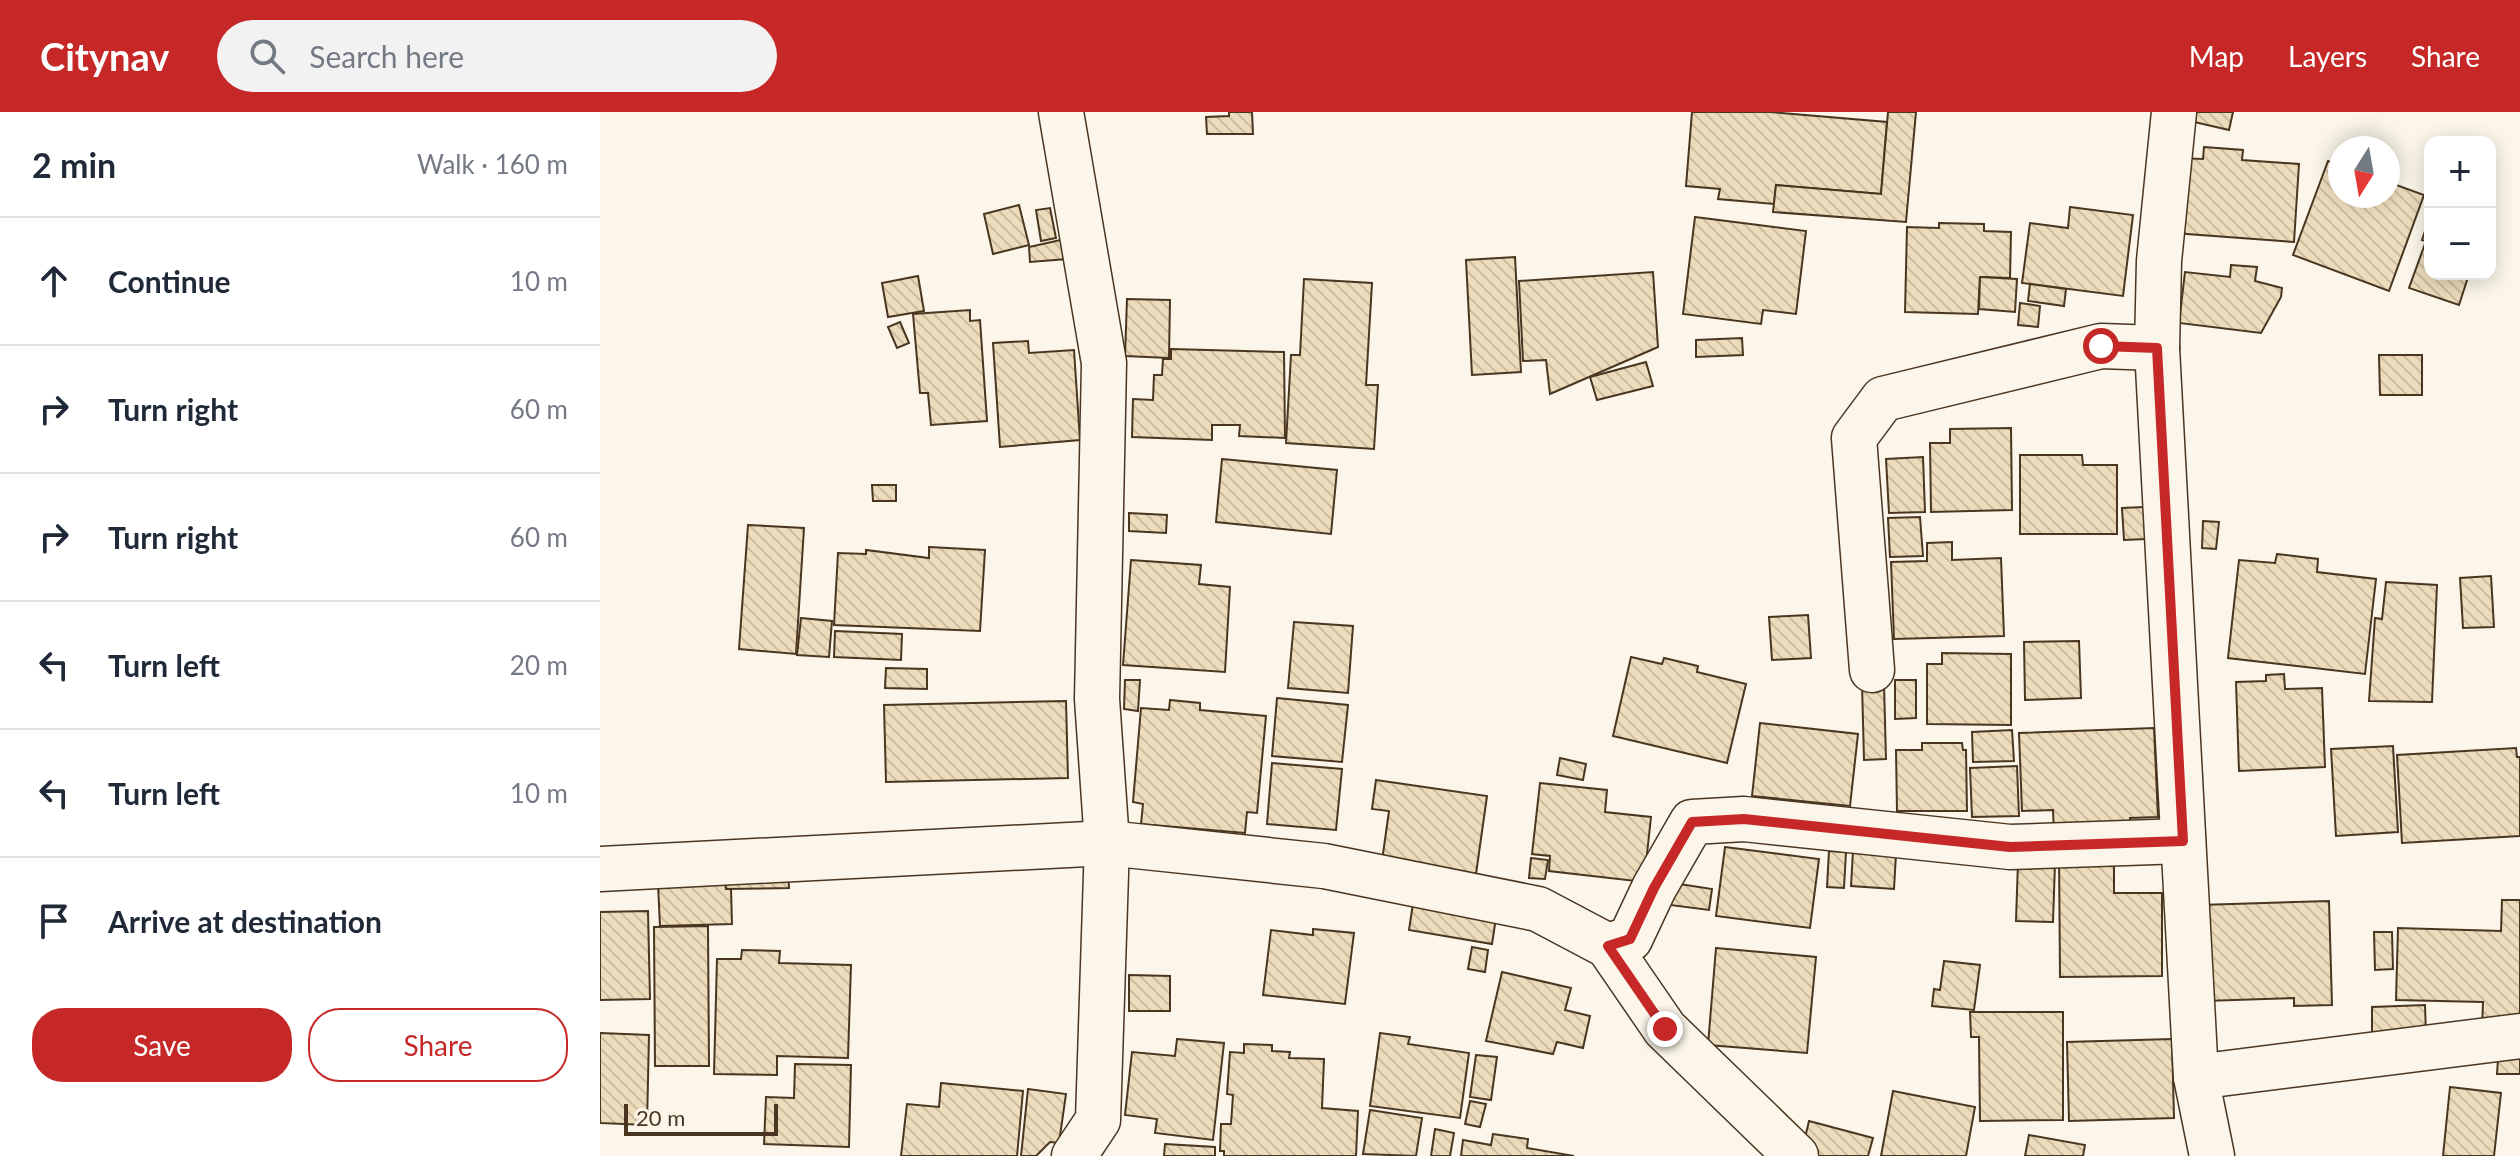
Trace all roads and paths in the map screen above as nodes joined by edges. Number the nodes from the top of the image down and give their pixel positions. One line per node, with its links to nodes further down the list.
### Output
1 (1061, 112): 6 (street)
2 (2174, 112): 3 (street)
3 (2157, 348): 4 (street); 5 (street)
4 (1872, 670)
5 (2183, 841): 8 (street); 10 (street)
6 (1107, 843): 7 (street); 8 (street); 11 (street)
7 (600, 869)
8 (1608, 946): 12 (street)
9 (2520, 1036): 10 (street)
10 (2196, 1077): 13 (street)
11 (1074, 1156)
12 (1796, 1156)
13 (2212, 1156)

